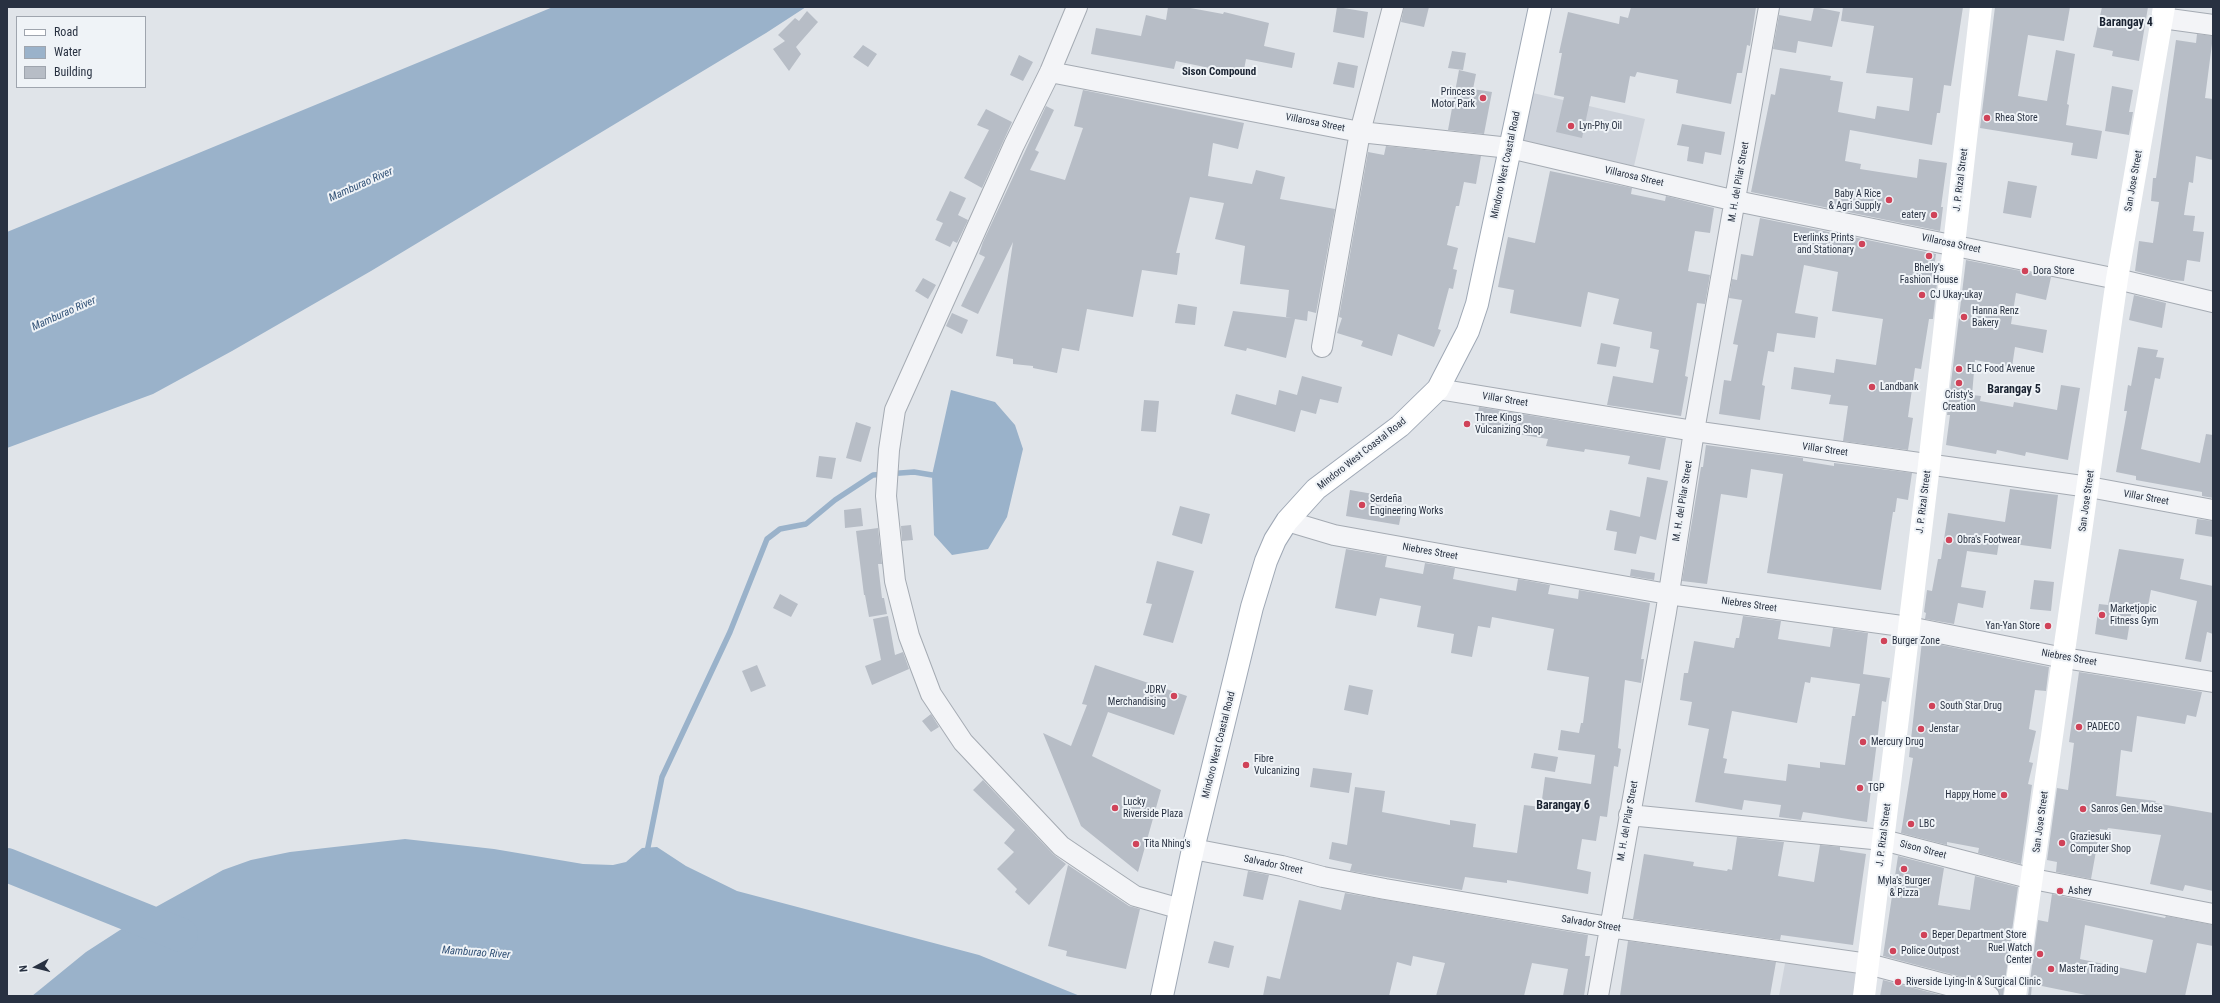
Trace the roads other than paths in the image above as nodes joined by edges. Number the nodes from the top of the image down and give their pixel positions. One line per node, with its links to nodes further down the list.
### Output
1 (1077, 7): 8 (street)
2 (1393, 7): 9 (street)
3 (1540, 7): 10 (street, Mindoro West Coastal Road)
4 (1769, 7): 11 (street, M. H. del Pilar Street)
5 (1981, 7): 12 (street, J. P. Rizal Street)
6 (2163, 13): 7 (street); 13 (street, San Jose Street)
7 (2213, 25)
8 (1050, 72): 9 (street, Villarosa Street); 30 (street)
9 (1360, 132): 10 (street, Villarosa Street); 15 (street)
10 (1510, 148): 11 (street, Villarosa Street); 16 (street, Mindoro West Coastal Road)
11 (1736, 201): 12 (street, Villarosa Street); 17 (street, M. H. del Pilar Street)
12 (1953, 244): 13 (street, Villarosa Street); 18 (street, J. P. Rizal Street)
13 (2117, 279): 14 (street, Villarosa Street); 19 (street, San Jose Street)
14 (2213, 302)
15 (1322, 348)
16 (1438, 389): 17 (street, Villar Street); 21 (street, Mindoro West Coastal Road)
17 (1694, 431): 18 (street, Villar Street); 22 (street, M. H. del Pilar Street)
18 (1929, 465): 19 (street, Villar Street); 23 (street, J. P. Rizal Street)
19 (2089, 488): 20 (street, Villar Street); 24 (street, San Jose Street)
20 (2213, 510)
21 (1287, 521): 22 (street, Niebres Street); 28 (street, Mindoro West Coastal Road)
22 (1668, 594): 23 (street, Niebres Street); 26 (street, M. H. del Pilar Street)
23 (1909, 627): 24 (street, Niebres Street); 27 (street, J. P. Rizal Street)
24 (2064, 658): 25 (street, Niebres Street); 29 (street, San Jose Street)
25 (2213, 682)
26 (1629, 815): 27 (street, Sison Street); 32 (street, M. H. del Pilar Street)
27 (1883, 840): 29 (street, Sison Street); 33 (street, J. P. Rizal Street)
28 (1194, 849): 30 (street, Mindoro West Coastal Road); 32 (street, Salvador Street)
29 (2033, 879): 31 (street, Sison Street); 38 (street, San Jose Street)
30 (1181, 909): 34 (street, Mindoro West Coastal Road)
31 (2213, 914)
32 (1609, 927): 33 (street, Salvador Street); 35 (street, M. H. del Pilar Street)
33 (1868, 964): 36 (street, J. P. Rizal Street); 37 (street, Salvador Street)
34 (1162, 996)
35 (1598, 996)
36 (1864, 996)
37 (1989, 996)
38 (2015, 996)

